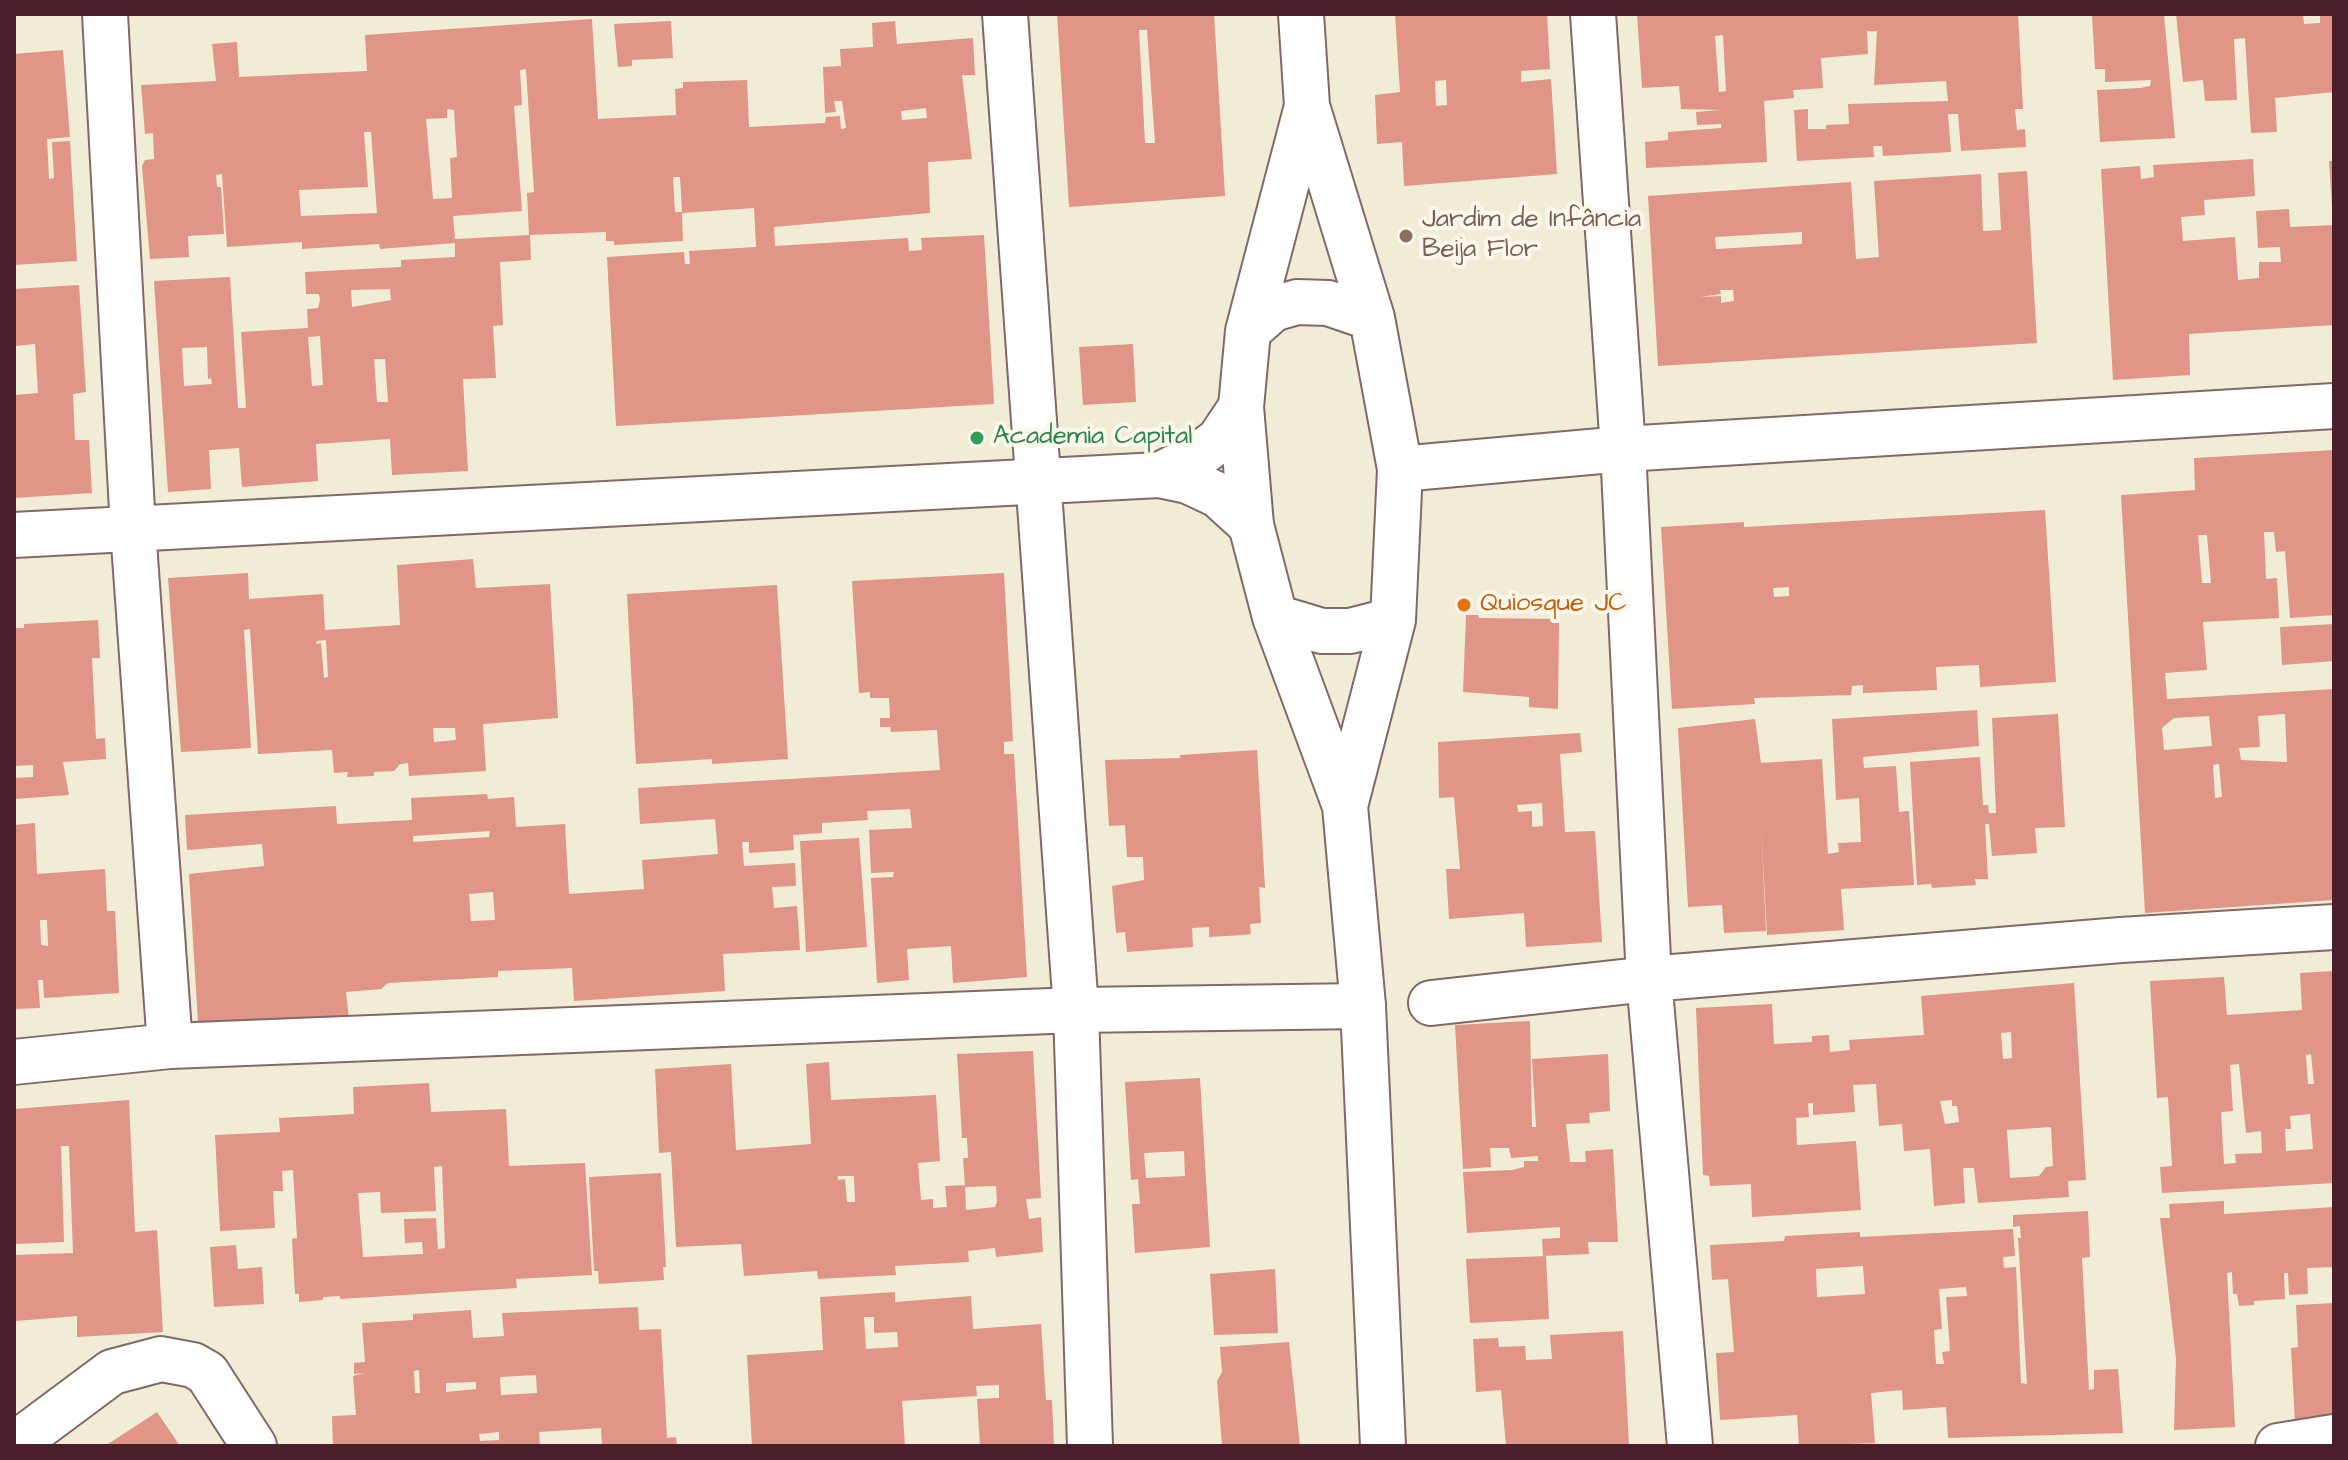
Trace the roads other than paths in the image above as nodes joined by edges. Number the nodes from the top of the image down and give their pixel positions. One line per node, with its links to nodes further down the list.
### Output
1 (105, 14): 15 (street)
2 (1005, 14): 13 (street)
3 (1301, 14): 5 (street)
4 (1593, 14): 10 (street)
5 (1307, 106): 6 (street); 7 (street)
6 (1372, 318): 7 (street); 11 (street)
7 (1248, 331): 9 (street)
8 (2334, 406): 10 (street)
9 (1241, 407): 12 (street); 14 (street)
10 (1623, 449): 11 (street); 21 (street)
11 (1400, 469): 18 (street)
12 (1159, 475): 13 (street); 14 (street)
13 (1040, 481): 15 (street); 24 (street)
14 (1251, 525): 17 (street)
15 (133, 529): 16 (street); 25 (street)
16 (14, 535)
17 (1275, 617): 18 (street); 19 (street)
18 (1393, 620): 19 (street)
19 (1345, 806): 23 (street)
20 (2334, 927): 21 (street)
21 (1649, 979): 22 (street); 32 (street)
22 (1431, 1003)
23 (1363, 1006): 24 (street); 31 (street)
24 (1076, 1010): 25 (street); 30 (street)
25 (170, 1046): 26 (street)
26 (14, 1062)
27 (2334, 1437): 33 (street)
28 (14, 1445): 29 (street)
29 (254, 1446)
30 (1090, 1446)
31 (1383, 1446)
32 (1690, 1446)
33 (2278, 1446)

